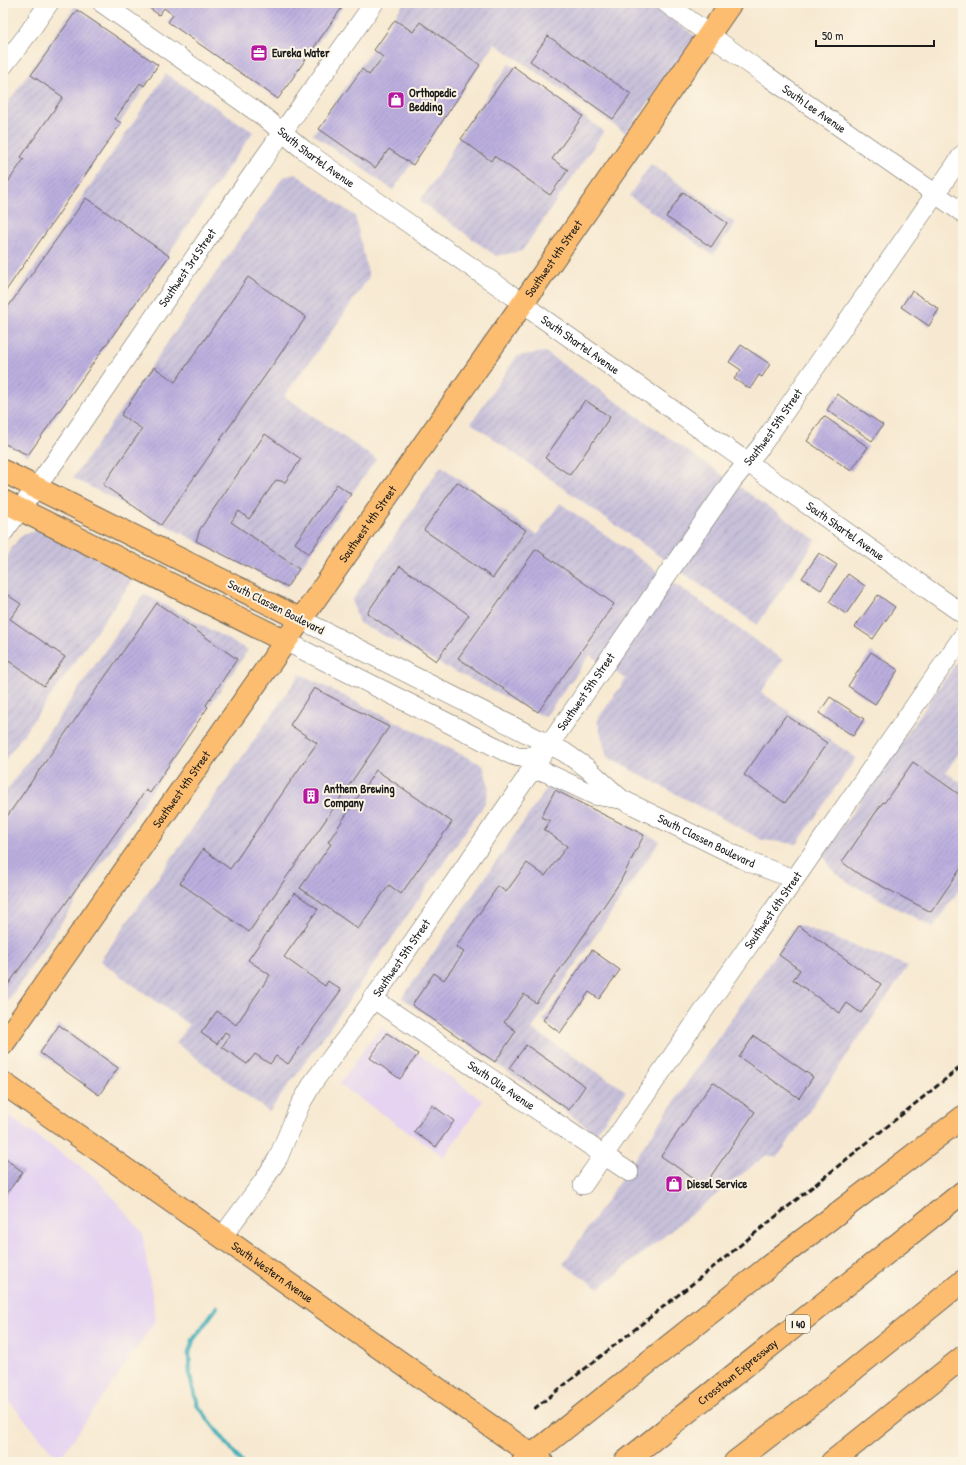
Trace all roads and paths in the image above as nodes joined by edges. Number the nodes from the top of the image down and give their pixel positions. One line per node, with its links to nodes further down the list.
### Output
1 (49, 3): 7 (street)
2 (102, 3): 8 (street, South Shartel Avenue)
3 (374, 3): 8 (street, Southwest 3rd Street)
4 (666, 3): 6 (street, South Lee Avenue)
5 (731, 3): 6 (main road, Southwest 4th Street)
6 (709, 34): 10 (street, South Lee Avenue); 12 (main road, Southwest 4th Street)
7 (3, 66)
8 (283, 133): 12 (street, South Shartel Avenue); 15 (street, Southwest 3rd Street)
9 (963, 154): 10 (street, Southwest 5th Street)
10 (936, 194): 11 (street, South Lee Avenue); 13 (street, Southwest 5th Street)
11 (963, 213)
12 (523, 303): 13 (street, South Shartel Avenue); 19 (main road, Southwest 4th Street)
13 (747, 462): 18 (street, South Shartel Avenue); 22 (street, Southwest 5th Street)
14 (3, 471): 15 (main road, South Classen Boulevard)
15 (36, 488): 16 (street, Southwest 3rd Street); 19 (main road, South Classen Boulevard)
16 (12, 505): 17 (street, Southwest 3rd Street); 21 (main road)
17 (3, 533)
18 (963, 614)
19 (300, 620): 21 (main road, Southwest 4th Street); 22 (street, South Classen Boulevard)
20 (963, 636): 25 (street, Southwest 6th Street)
21 (285, 641): 22 (street); 27 (main road, Southwest 4th Street)
22 (549, 745): 23 (street, Southwest 5th Street); 24 (street, South Classen Boulevard)
23 (528, 774): 24 (street, South Classen Boulevard); 26 (street, Southwest 5th Street)
24 (621, 799): 25 (street, South Classen Boulevard)
25 (794, 879): 30 (street, Southwest 6th Street)
26 (372, 998): 30 (street, South Olie Avenue); 34 (street, Southwest 5th Street)
27 (3, 1044)
28 (3, 1083): 34 (main road, South Western Avenue)
29 (963, 1117): 37 (main road)
30 (604, 1156): 31 (street, South Olie Avenue); 32 (street, Southwest 6th Street)
31 (629, 1172)
32 (583, 1185)
33 (963, 1192): 38 (main road, Crosstown Expressway / I 40)
34 (222, 1237): 37 (main road, South Western Avenue)
35 (963, 1281): 39 (main road)
36 (963, 1357): 40 (main road)
37 (534, 1460)
38 (625, 1462)
39 (735, 1462)
40 (832, 1462)

